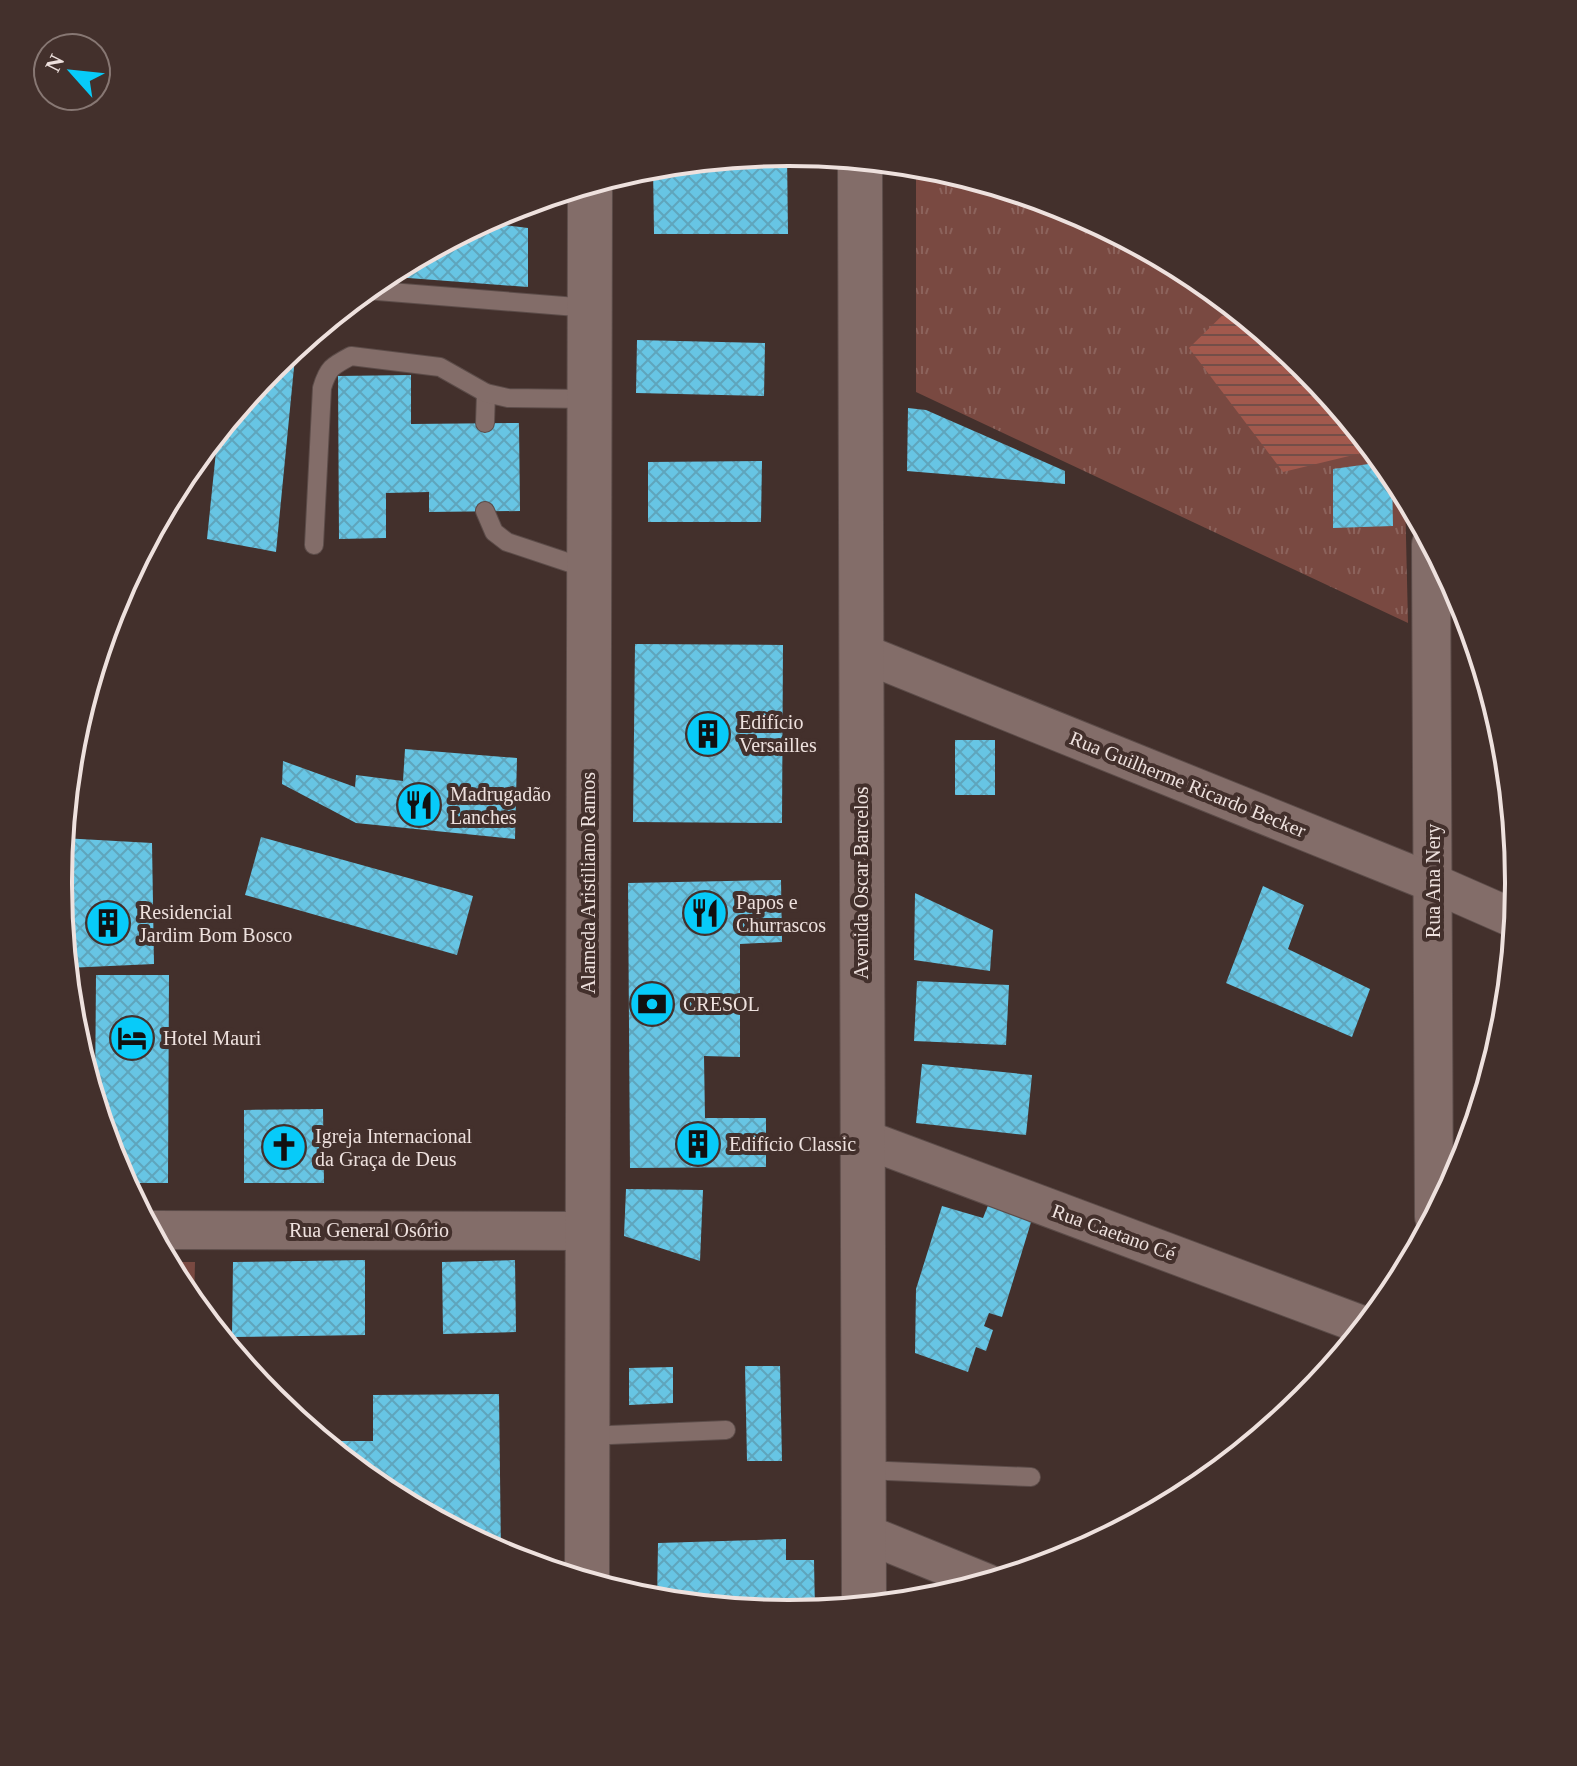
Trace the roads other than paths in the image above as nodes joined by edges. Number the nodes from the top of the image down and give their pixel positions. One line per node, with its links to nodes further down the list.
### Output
1 (860, 171): 12 (main road, Avenida Oscar Barcelos)
2 (590, 195): 4 (main road, Alameda Aristiliano Ramos)
3 (384, 292): 4 (lane)
4 (589, 308): 6 (main road, Alameda Aristiliano Ramos)
5 (486, 393): 6 (lane); 7 (lane); 9 (lane)
6 (589, 399): 11 (main road, Alameda Aristiliano Ramos)
7 (485, 423)
8 (485, 511): 11 (lane)
9 (314, 545)
10 (1431, 566): 13 (street, Rua Ana Nery)
11 (589, 569): 18 (main road, Alameda Aristiliano Ramos)
12 (860, 652): 13 (street, Rua Guilherme Ricardo Becker); 15 (main road, Avenida Oscar Barcelos)
13 (1433, 883): 14 (street, Rua Guilherme Ricardo Becker); 16 (street, Rua Ana Nery)
14 (1504, 914)
15 (862, 1138): 19 (street, Rua Caetano Cé); 22 (main road, Avenida Oscar Barcelos)
16 (1434, 1193)
17 (162, 1230): 18 (street, Rua General Osório)
18 (588, 1231): 21 (main road, Alameda Aristiliano Ramos)
19 (1354, 1322)
20 (726, 1430): 21 (lane)
21 (587, 1436): 25 (main road, Alameda Aristiliano Ramos)
22 (864, 1470): 23 (lane); 24 (main road, Avenida Oscar Barcelos)
23 (1031, 1477)
24 (864, 1533): 26 (street); 27 (main road, Avenida Oscar Barcelos)
25 (587, 1570)
26 (970, 1576)
27 (864, 1595)

